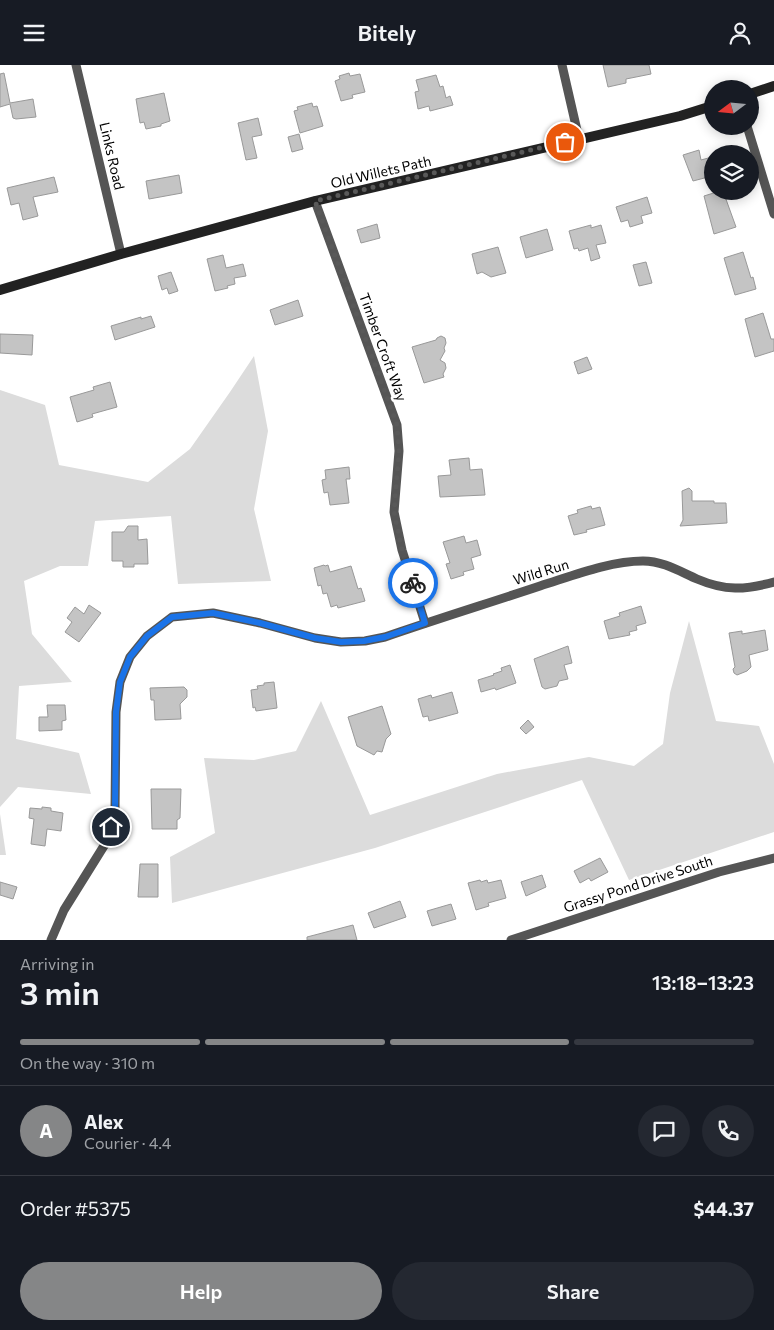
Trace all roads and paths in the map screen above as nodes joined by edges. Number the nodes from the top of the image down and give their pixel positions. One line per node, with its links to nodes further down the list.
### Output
1 (76, 65): 10 (street, Links Road)
2 (562, 65): 7 (street)
3 (774, 86): 4 (main road)
4 (759, 92)
5 (704, 108): 7 (main road, Old Willets Path)
6 (750, 135): 9 (street)
7 (579, 139): 8 (main road, Old Willets Path)
8 (315, 201): 10 (main road, Old Willets Path); 13 (street, Timber Croft Way)
9 (774, 214)
10 (121, 254): 11 (main road, Old Willets Path)
11 (0, 290)
12 (774, 582): 13 (street, Wild Run)
13 (425, 623): 16 (street, Wild Run)
14 (774, 858): 15 (street, Grassy Pond Drive South)
15 (544, 929): 17 (street, Grassy Pond Drive South); 18 (street)
16 (51, 940)
17 (511, 940)
18 (547, 940)

